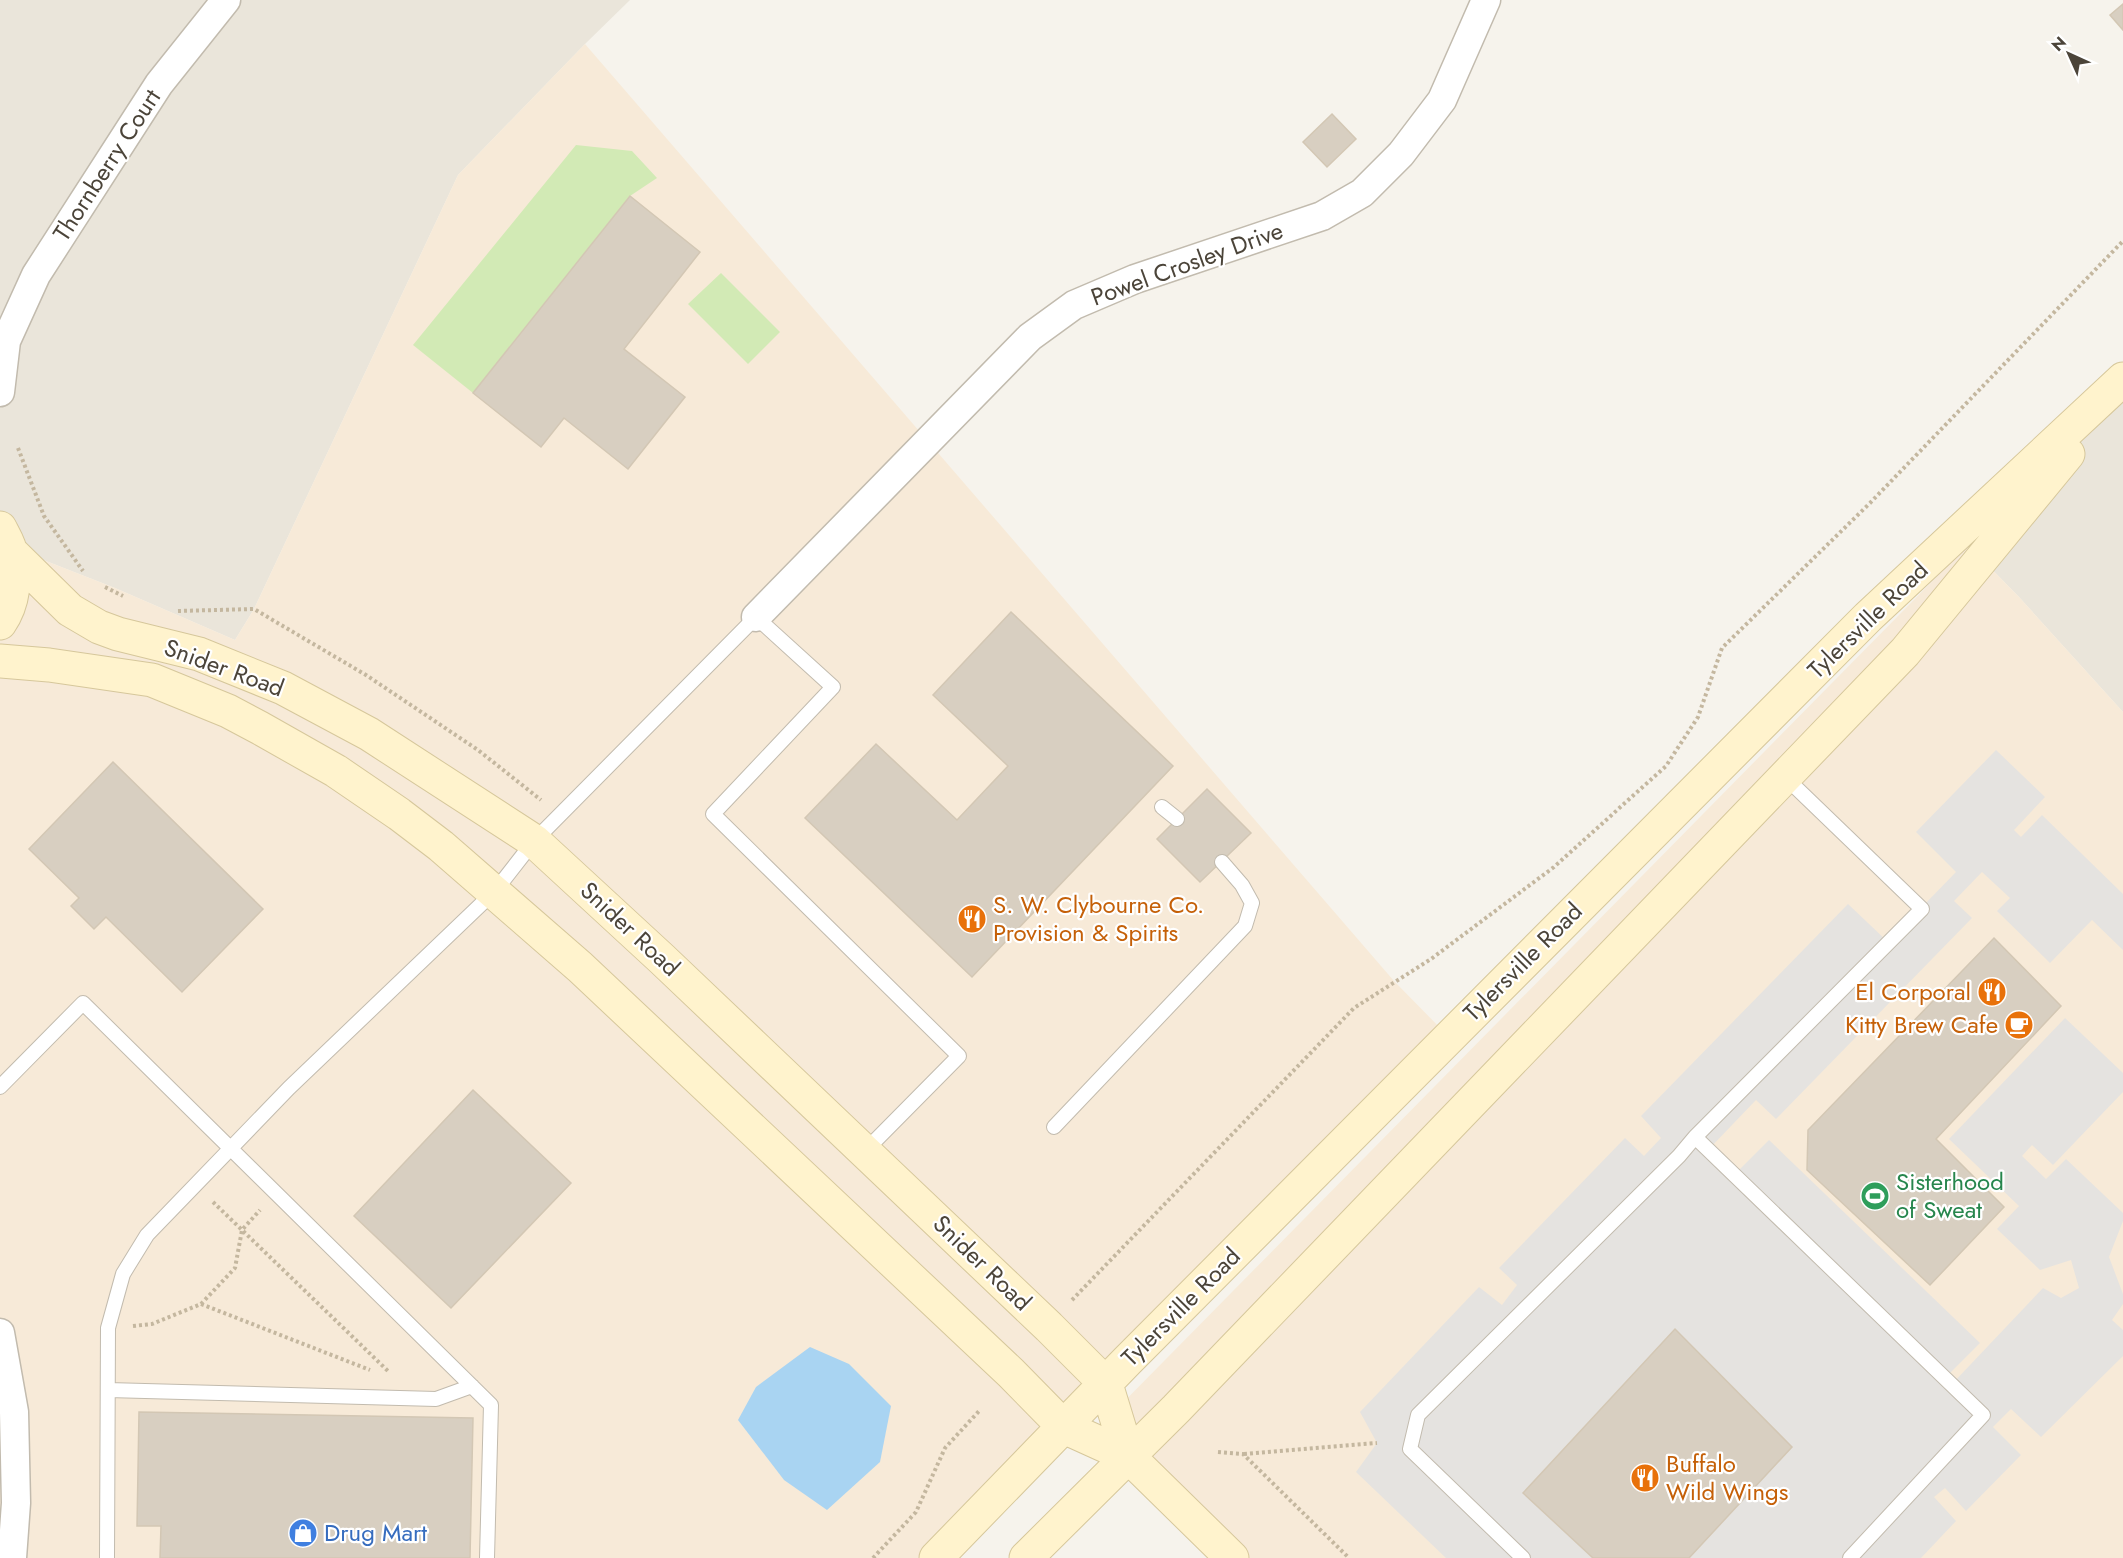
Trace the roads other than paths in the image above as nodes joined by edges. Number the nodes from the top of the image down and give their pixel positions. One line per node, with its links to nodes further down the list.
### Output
1 (226, 0): 3 (street, Thornberry Court)
2 (1486, 0): 8 (street, Powel Crosley Drive)
3 (3, 345): 6 (street, Thornberry Court)
4 (2123, 380): 23 (main road, Tylersville Road)
5 (2123, 387): 11 (main road, Tylersville Road)
6 (0, 392)
7 (6, 540): 9 (main road); 14 (main road, Snider Road)
8 (756, 617): 14 (lane); 21 (lane)
9 (0, 622)
10 (0, 661): 16 (main road, Snider Road)
11 (1785, 777): 19 (lane); 27 (main road, Tylersville Road)
12 (1162, 807): 13 (lane)
13 (1177, 819)
14 (534, 841): 16 (lane); 21 (main road, Snider Road)
15 (1222, 862): 18 (lane)
16 (495, 891): 20 (lane); 26 (main road, Snider Road)
17 (0, 1087): 20 (lane)
18 (1054, 1127)
19 (1695, 1137): 34 (lane); 35 (lane)
20 (231, 1147): 24 (lane); 25 (lane)
21 (865, 1151): 23 (main road, Snider Road)
22 (0, 1333): 28 (street)
23 (1106, 1384): 26 (main road, Tylersville Road); 27 (main road, Snider Road)
24 (472, 1386): 25 (lane); 30 (lane)
25 (108, 1390): 29 (lane)
26 (1064, 1427): 27 (main road, Snider Road); 31 (main road, Tylersville Road)
27 (1128, 1456): 32 (main road, Tylersville Road); 33 (main road, Snider Road)
28 (12, 1558)
29 (107, 1558)
30 (487, 1558)
31 (936, 1558)
32 (1026, 1558)
33 (1232, 1558)
34 (1523, 1558)
35 (1850, 1558)

